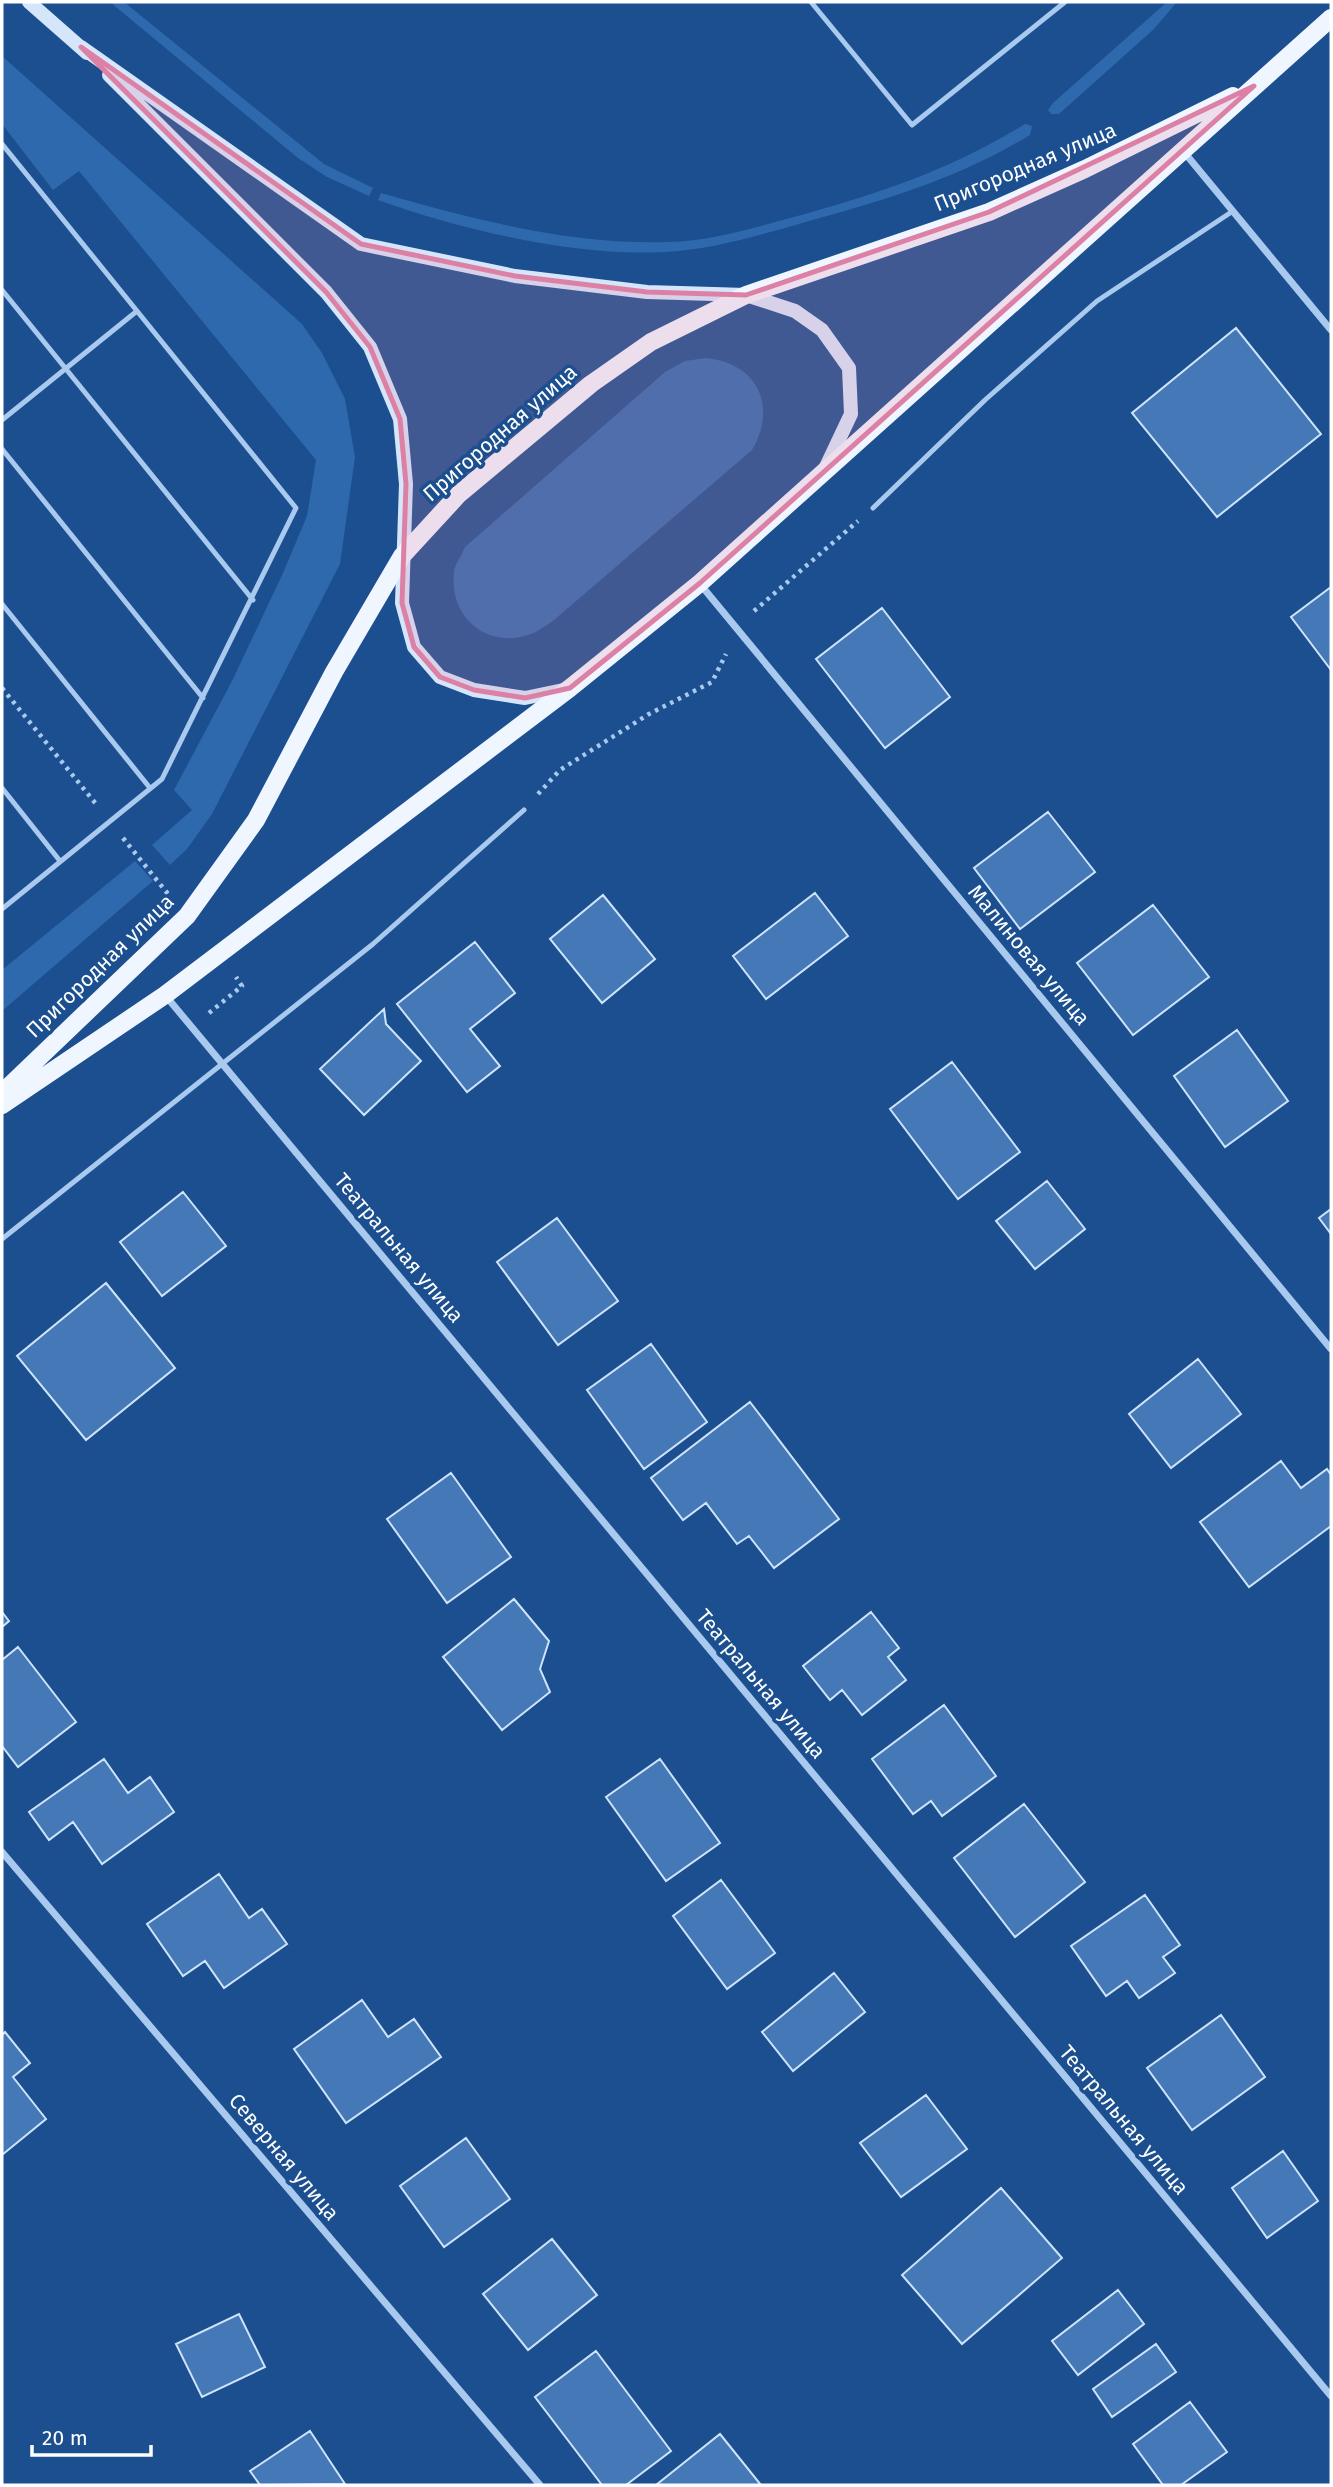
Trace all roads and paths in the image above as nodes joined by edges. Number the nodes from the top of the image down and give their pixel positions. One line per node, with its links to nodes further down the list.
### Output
1 (29, 2): 5 (street)
2 (811, 2): 3 (lane)
3 (1065, 2)
4 (1331, 18): 6 (main road, Пригородная улица)
5 (81, 47): 11 (street); 19 (street)
6 (1255, 86): 8 (main road, Пригородная улица); 11 (main road, Пригородная улица)
7 (2, 144): 12 (lane)
8 (1182, 149): 9 (street); 17 (main road, Пригородная улица)
9 (1233, 211): 13 (street); 18 (lane)
10 (2, 290): 14 (lane)
11 (746, 295): 17 (street); 19 (main road, Пригородная улица)
12 (137, 311): 14 (lane); 21 (lane)
13 (1331, 330)
14 (66, 369): 15 (lane); 21 (lane)
15 (2, 420)
16 (2, 449): 26 (lane)
17 (825, 471): 20 (main road, Пригородная улица)
18 (873, 508): 23 (path)
19 (402, 556): 25 (street); 33 (main road, Пригородная улица)
20 (700, 583): 23 (street, Малиновая улица); 25 (main road, Пригородная улица)
21 (253, 600): 26 (lane)
22 (2, 604): 28 (lane)
23 (738, 630): 29 (path); 41 (street, Малиновая улица)
24 (2, 688): 30 (path)
25 (570, 688): 34 (main road, Пригородная улица)
26 (203, 698): 28 (lane)
27 (2, 788): 31 (lane)
28 (150, 788): 30 (lane)
29 (524, 810): 37 (lane)
30 (110, 821): 31 (lane); 33 (path)
31 (60, 861): 32 (lane)
32 (2, 908)
33 (187, 916): 38 (main road, Пригородная улица)
34 (218, 955): 35 (main road, Пригородная улица); 36 (path)
35 (164, 995): 36 (street, Театральная улица); 39 (main road, Пригородная улица)
36 (191, 1027): 37 (street, Театральная улица)
37 (221, 1062): 40 (lane); 43 (street, Театральная улица)
38 (2, 1093)
39 (2, 1105)
40 (2, 1239)
41 (1331, 1349)
42 (2, 1852): 44 (street, Северная улица)
43 (1331, 2396)
44 (540, 2485)

